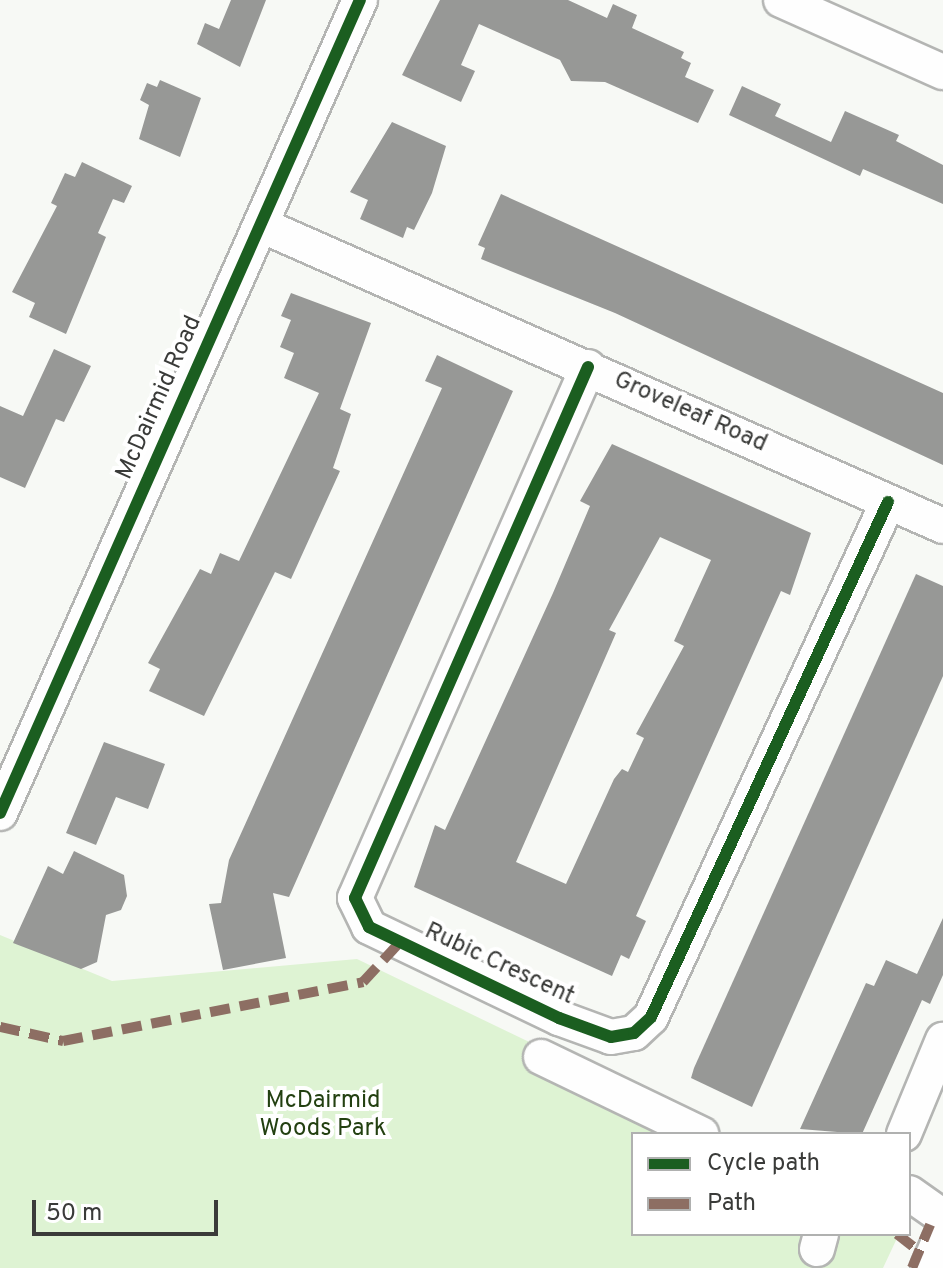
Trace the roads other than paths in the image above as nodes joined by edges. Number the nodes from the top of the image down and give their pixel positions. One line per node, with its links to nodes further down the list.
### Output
1 (360, 0): 4 (street, McDairmid Road)
2 (781, 0): 3 (street)
3 (943, 72)
4 (261, 225): 5 (street, Groveleaf Road); 8 (street, McDairmid Road)
5 (588, 367): 6 (street, Groveleaf Road); 6 (street, Rubic Crescent)
6 (888, 502): 7 (street, Groveleaf Road)
7 (943, 526)
8 (0, 813)
9 (943, 1040): 12 (street)
10 (541, 1057): 11 (street)
11 (697, 1132)
12 (905, 1132)
13 (911, 1194): 14 (street)
14 (943, 1217)
15 (943, 1242): 16 (main road)
16 (932, 1268)

